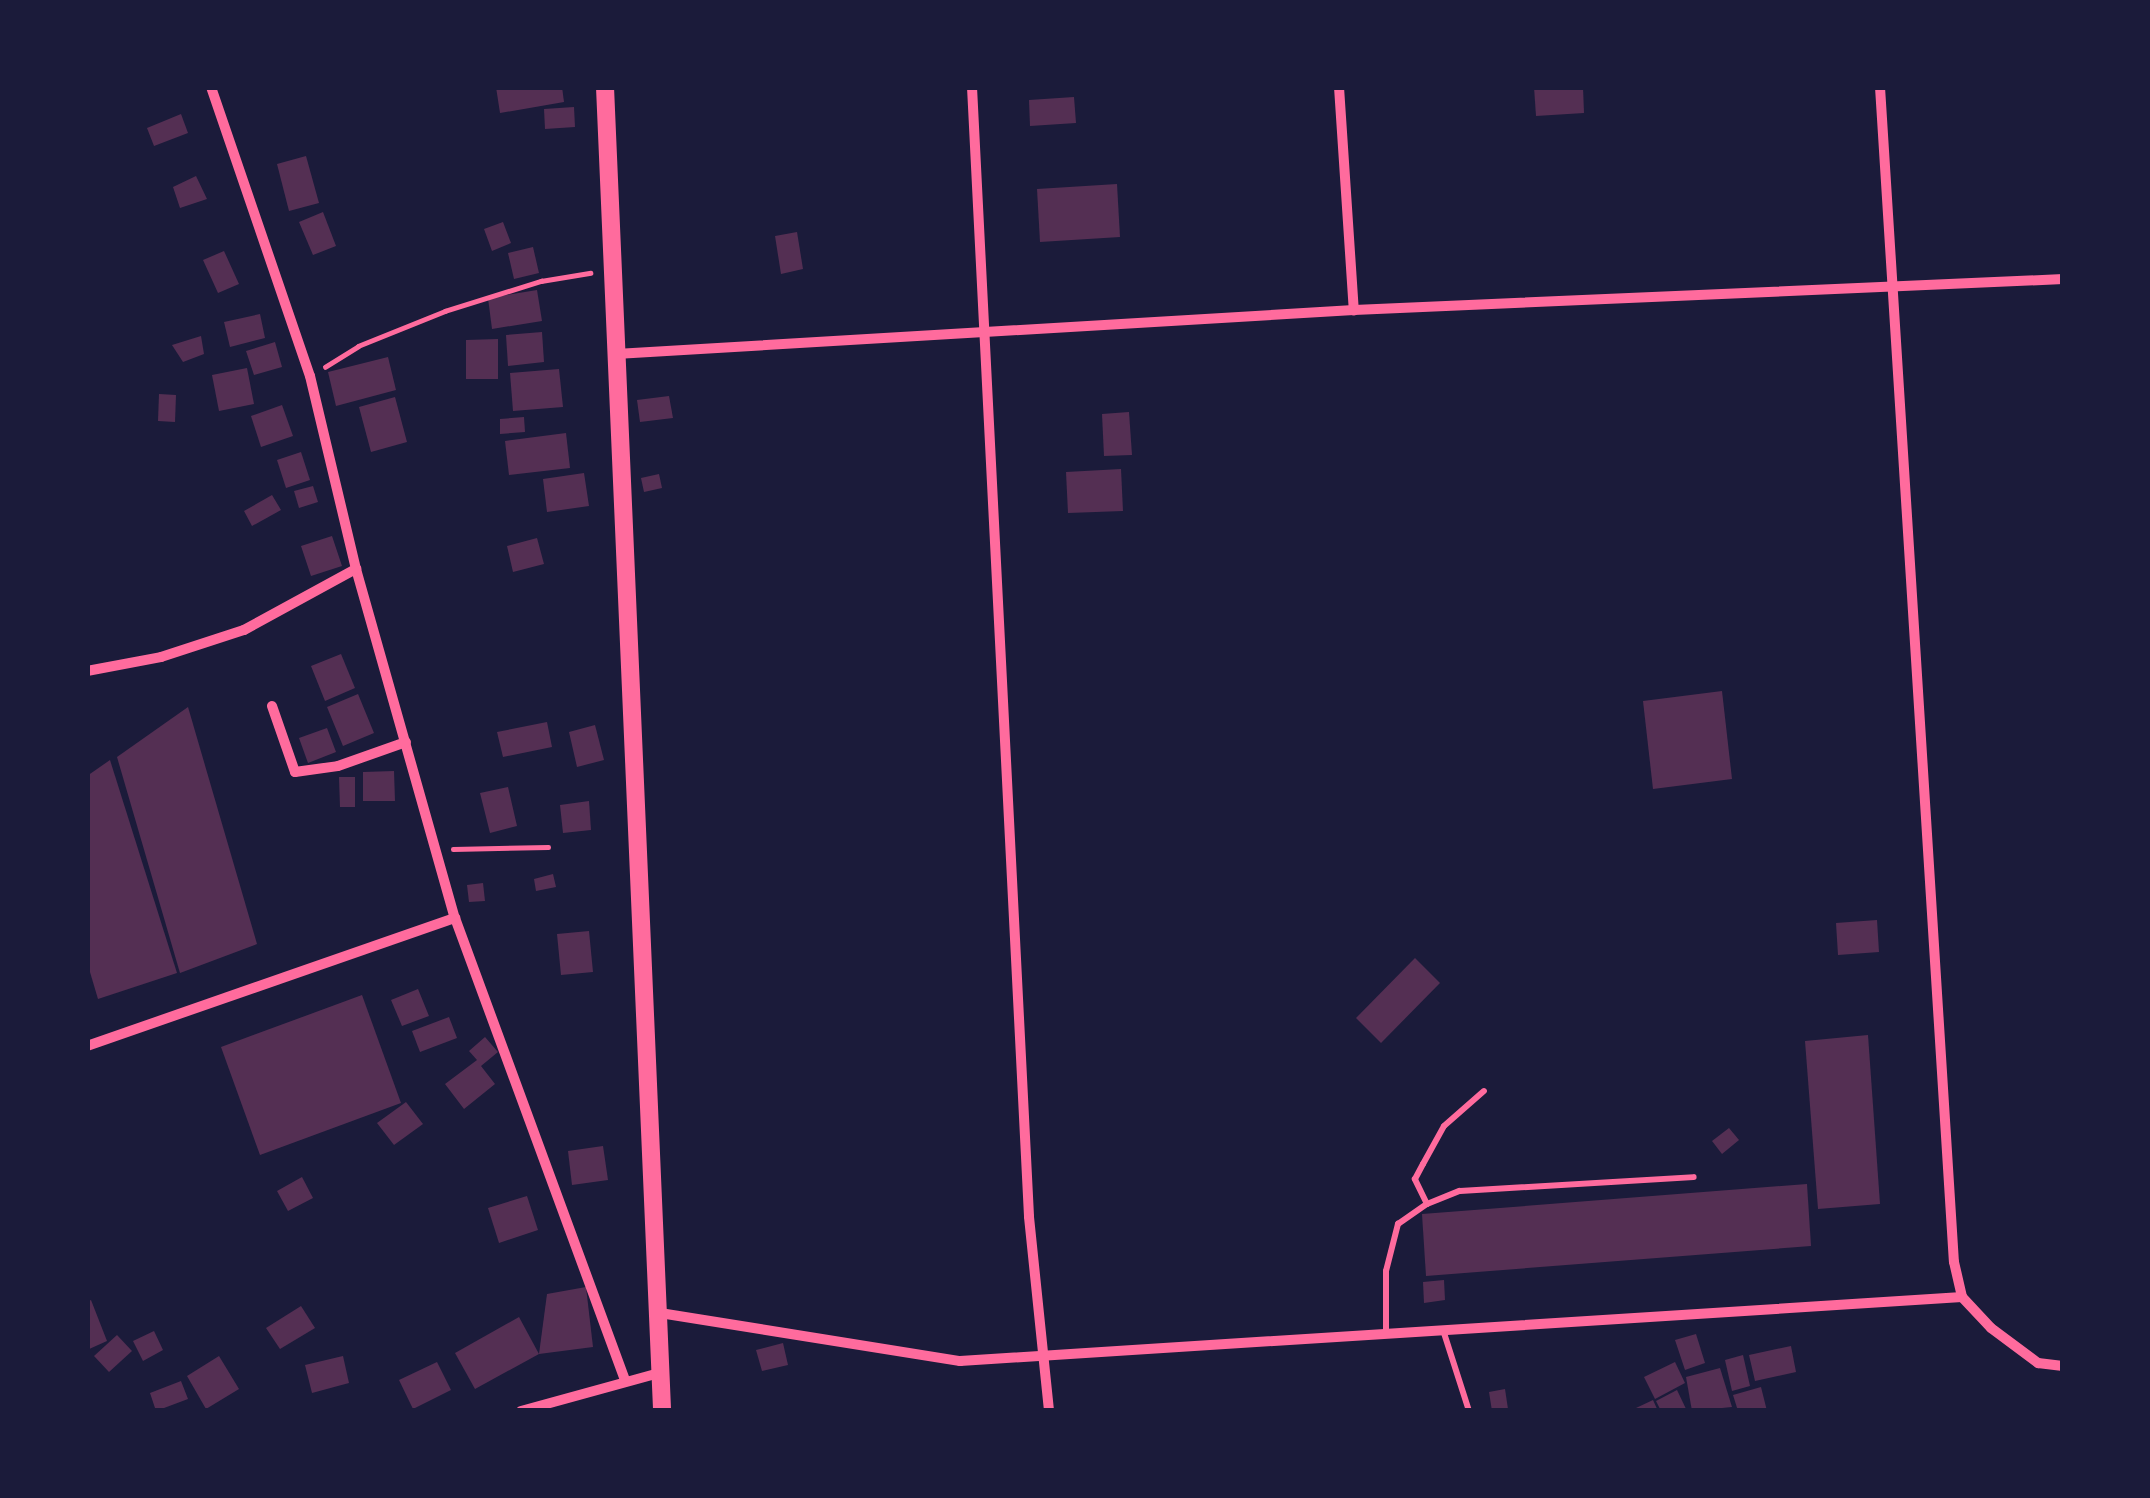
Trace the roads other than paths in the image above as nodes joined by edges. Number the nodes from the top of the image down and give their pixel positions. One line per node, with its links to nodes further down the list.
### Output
1 (211, 87): 11 (street)
2 (605, 87): 10 (highway)
3 (972, 87): 9 (street)
4 (1339, 87): 8 (street)
5 (1880, 87): 7 (street)
6 (2063, 279): 7 (street)
7 (1889, 285): 8 (street); 20 (street)
8 (1354, 310): 9 (street)
9 (983, 334): 10 (street); 24 (street)
10 (615, 355): 21 (highway)
11 (356, 569): 12 (street); 14 (street)
12 (87, 671)
13 (272, 706): 14 (street)
14 (406, 742): 15 (street)
15 (455, 918): 16 (street); 27 (street)
16 (87, 1046)
17 (1484, 1091): 19 (lane)
18 (1694, 1177): 19 (lane)
19 (1427, 1204): 23 (lane)
20 (1962, 1297): 22 (street); 25 (street)
21 (660, 1313): 24 (street); 26 (highway)
22 (1444, 1333): 23 (street); 31 (lane)
23 (1386, 1336): 24 (street)
24 (1044, 1358): 30 (street)
25 (2063, 1366)
26 (664, 1372): 27 (street); 29 (highway)
27 (625, 1380): 28 (street)
28 (521, 1411)
29 (662, 1411)
30 (1049, 1411)
31 (1469, 1411)

